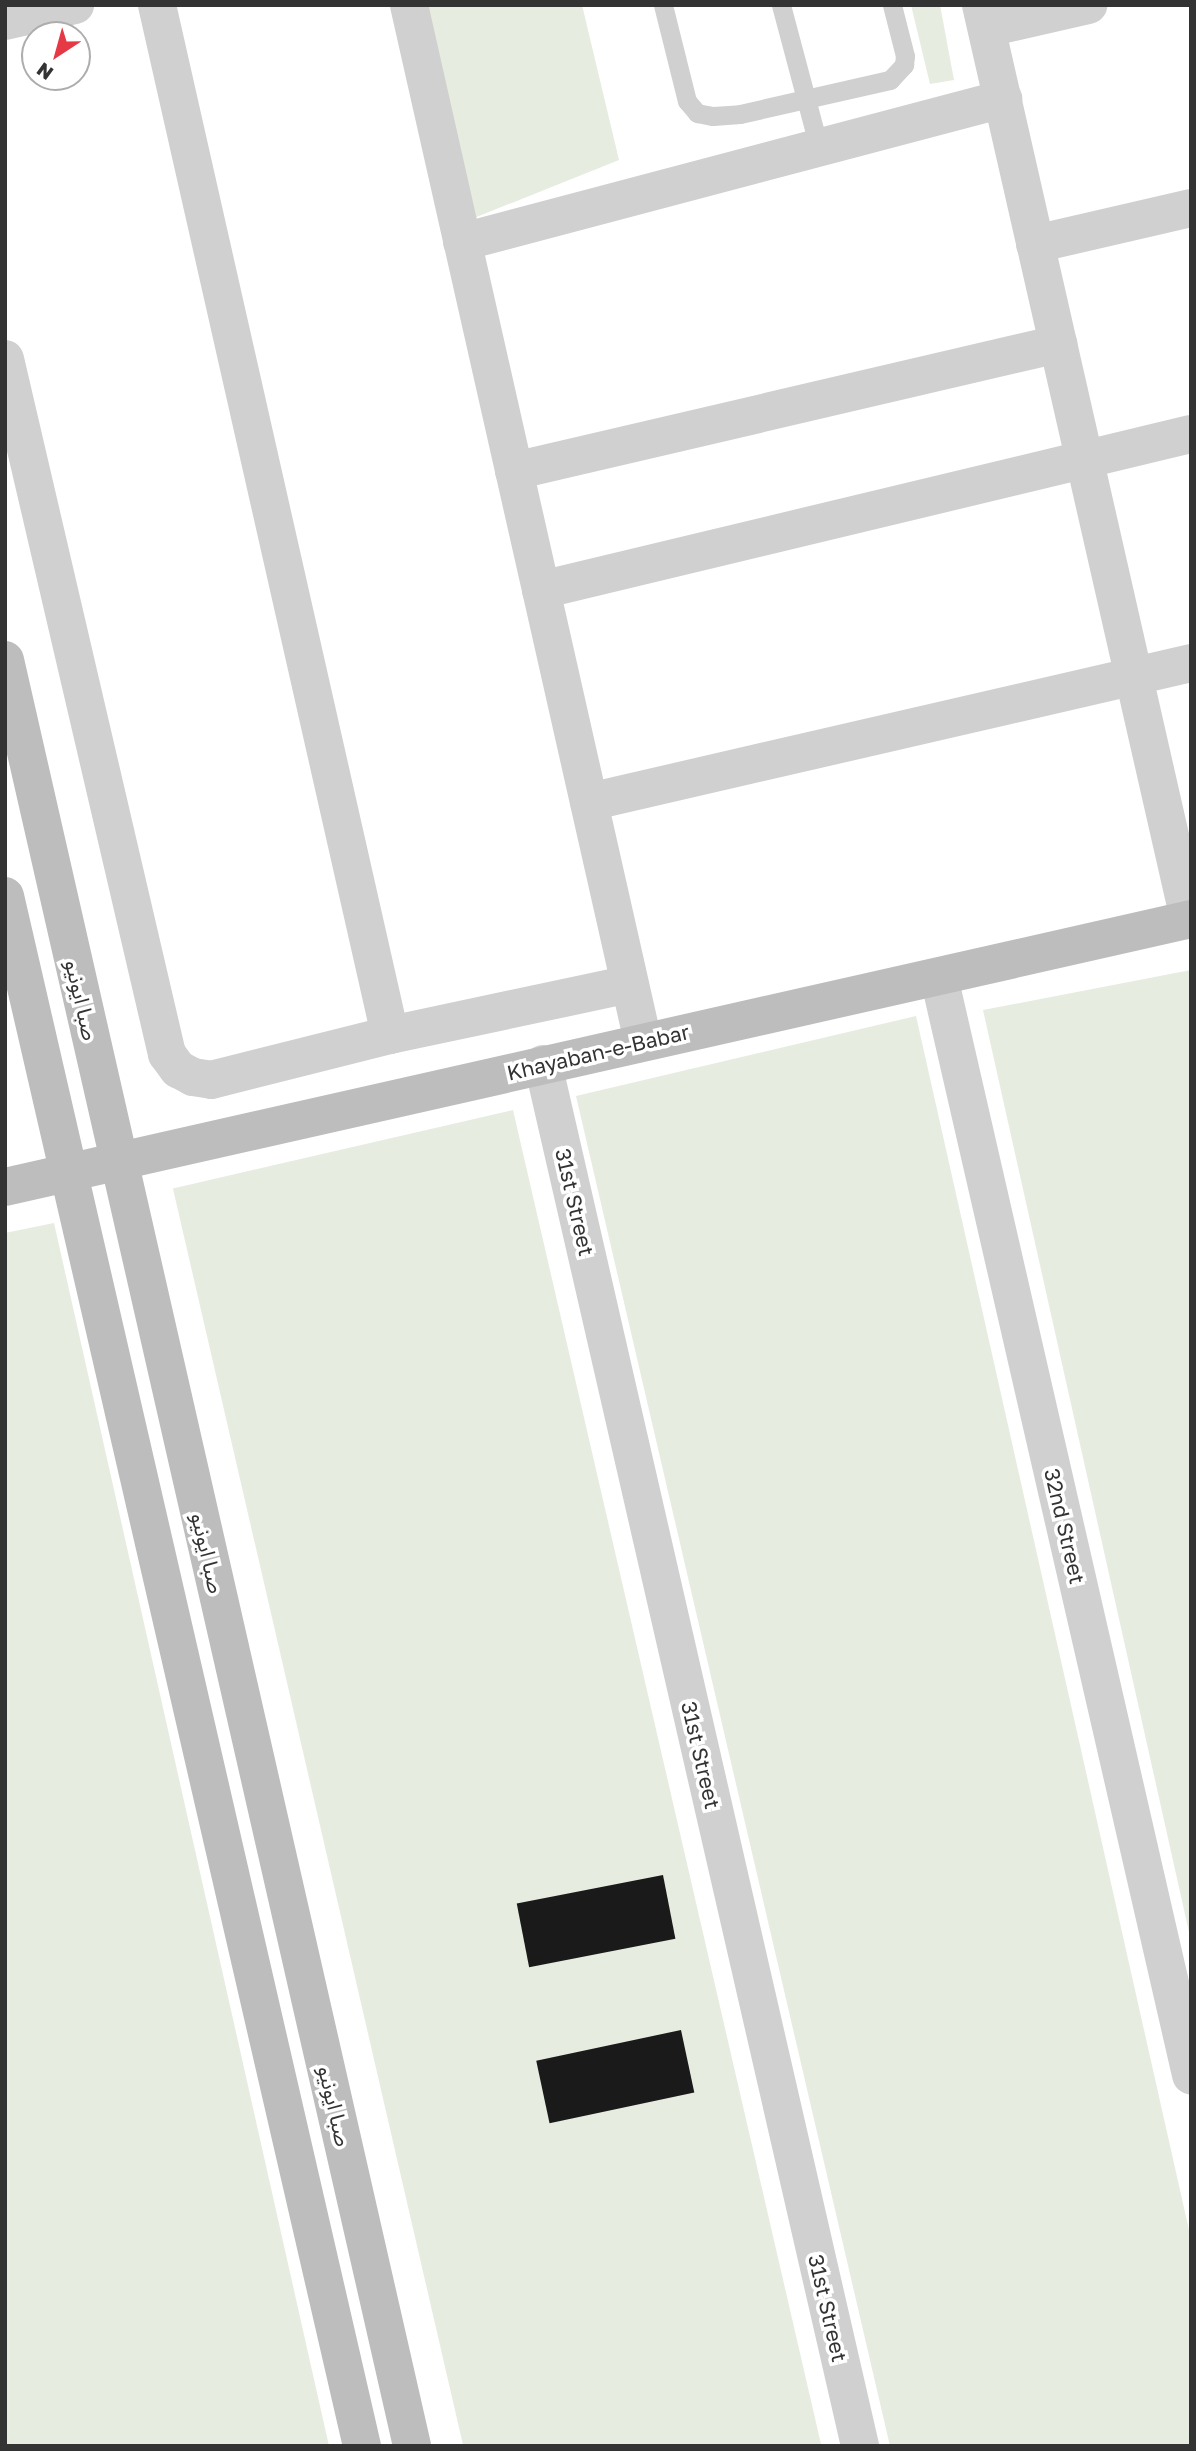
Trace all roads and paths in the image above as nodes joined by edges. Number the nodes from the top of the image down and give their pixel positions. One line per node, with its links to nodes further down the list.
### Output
1 (75, 5): 9 (street)
2 (157, 5): 30 (street)
3 (409, 5): 14 (street)
4 (663, 5): 10 (lane)
5 (781, 5): 10 (lane)
6 (892, 5): 10 (lane)
7 (1088, 5): 8 (street)
8 (984, 17): 11 (street)
9 (5, 21)
10 (805, 99): 12 (lane)
11 (1003, 99): 12 (street); 15 (street)
12 (819, 148): 14 (street)
13 (1191, 208): 15 (street)
14 (462, 242): 20 (street)
15 (1035, 244): 16 (street)
16 (1058, 344): 19 (street); 20 (street)
17 (5, 359): 30 (street)
18 (1191, 434): 19 (street)
19 (1084, 459): 21 (street); 24 (street)
20 (514, 471): 21 (street)
21 (541, 590): 25 (street)
22 (5, 660): 33 (main road, صبا ایونیو)
23 (1191, 663): 24 (street)
24 (1134, 676): 25 (street); 27 (street)
25 (589, 802): 29 (street)
26 (5, 896): 34 (main road)
27 (1190, 919): 28 (main road, Khayaban-e-Babar)
28 (939, 977): 31 (main road, Khayaban-e-Babar); 36 (street, 32nd Street)
29 (629, 984): 30 (street); 31 (street)
30 (390, 1035)
31 (643, 1042): 32 (main road, Khayaban-e-Babar)
32 (543, 1064): 33 (main road, Khayaban-e-Babar); 39 (street, 31st Street)
33 (119, 1161): 34 (main road, Khayaban-e-Babar); 38 (main road, صبا ایونیو)
34 (68, 1173): 35 (main road, Khayaban-e-Babar); 37 (main road)
35 (5, 1187)
36 (1191, 2075)
37 (362, 2446)
38 (412, 2446)
39 (860, 2446)

